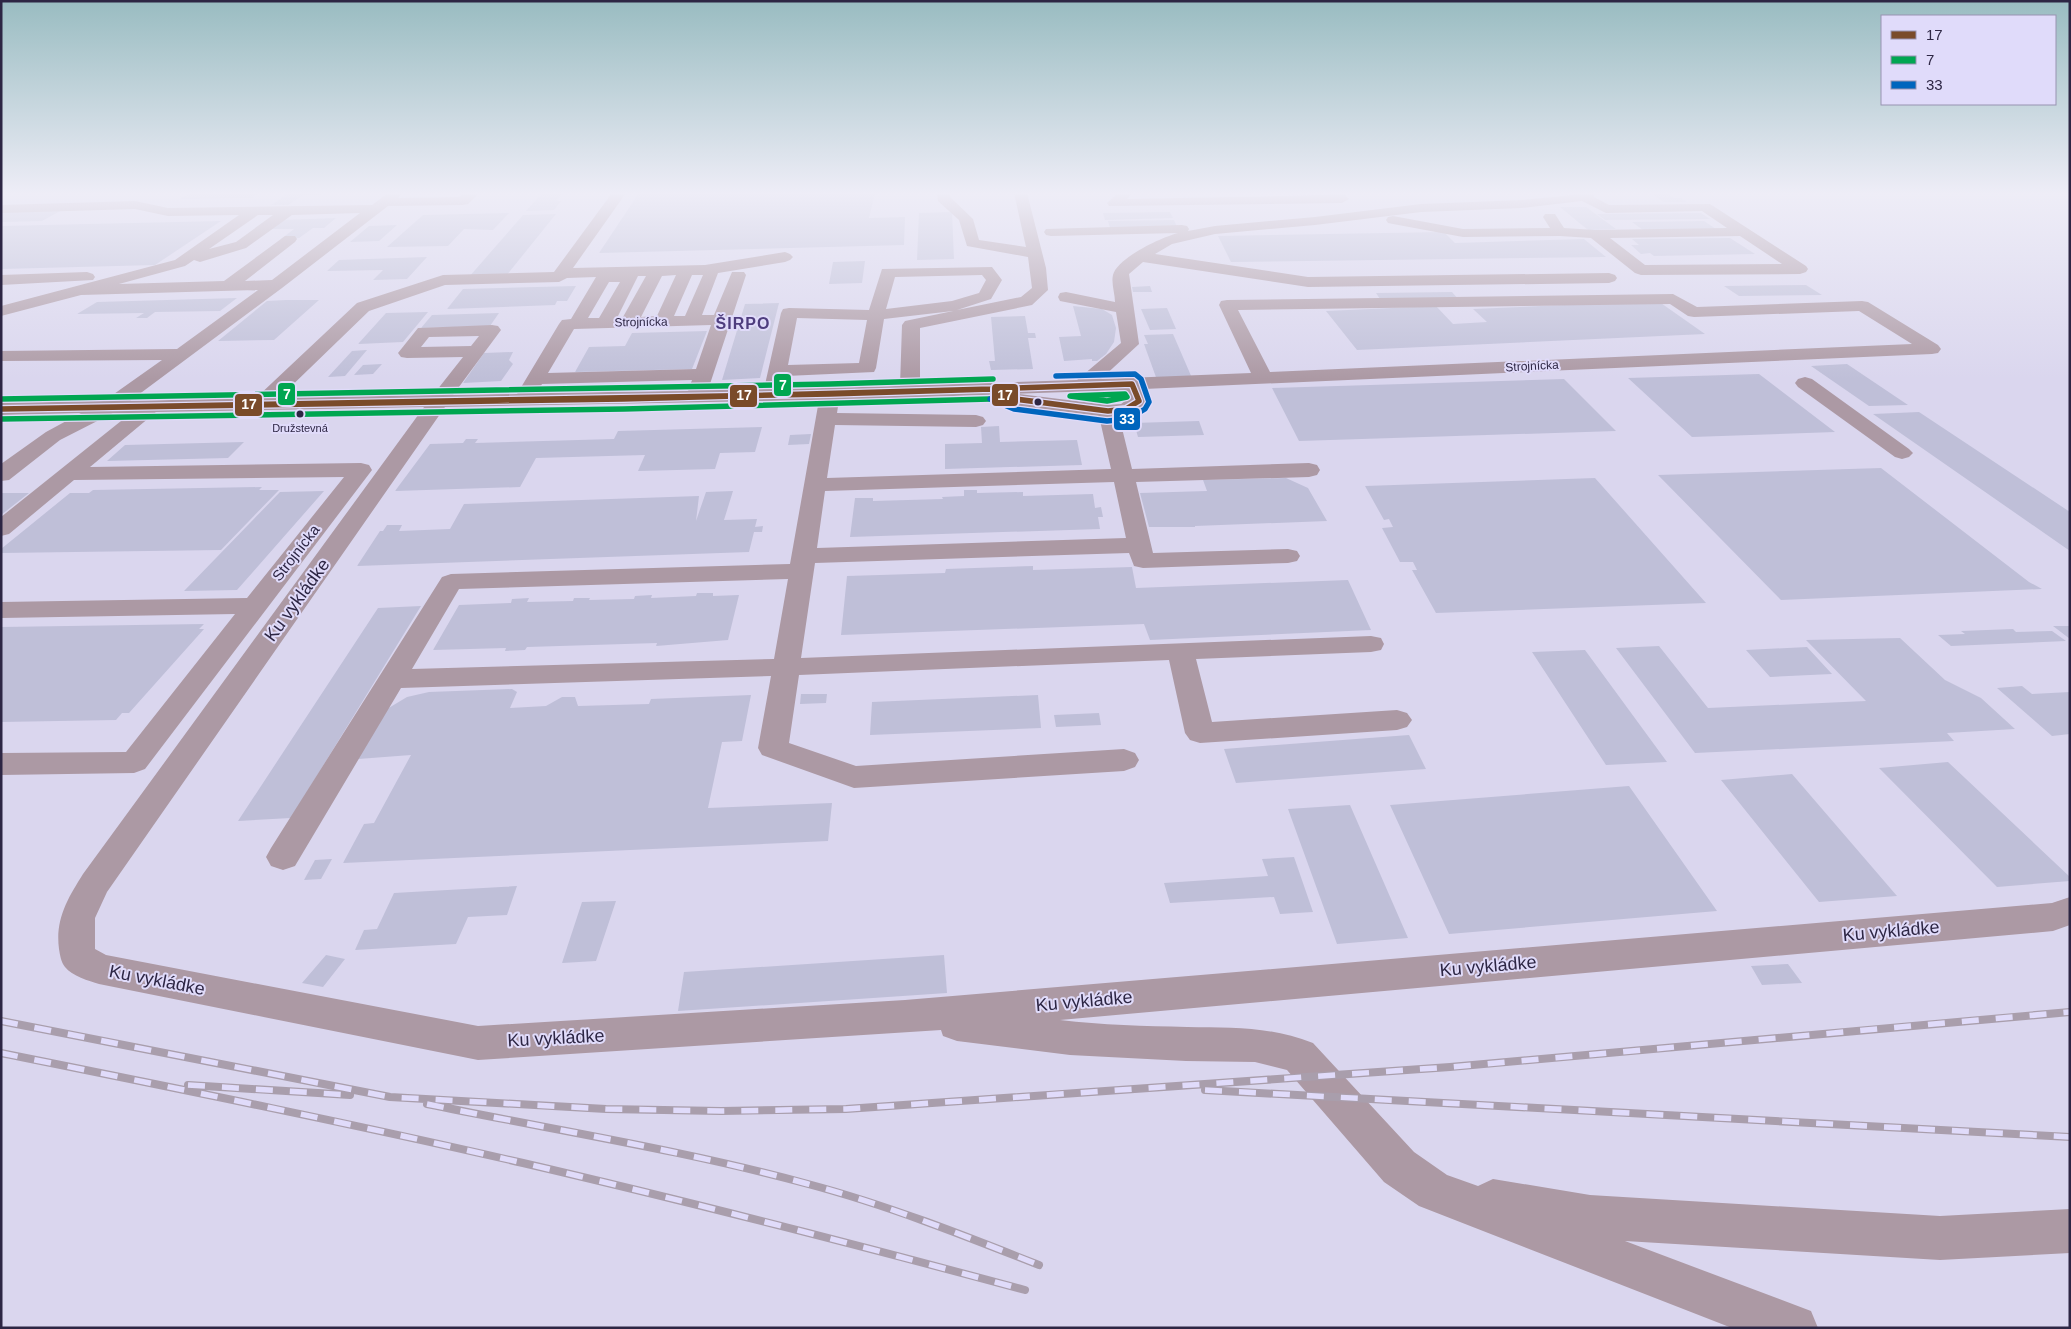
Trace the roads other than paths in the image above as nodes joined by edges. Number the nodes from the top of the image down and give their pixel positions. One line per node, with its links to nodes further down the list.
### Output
1 (191, 255): 12 (street)
2 (206, 255): 12 (street)
3 (262, 255): 22 (street)
4 (315, 255): 21 (street)
5 (575, 255): 13 (street)
6 (1034, 255): 45 (street)
7 (1143, 255): 11 (street)
8 (1622, 255): 9 (street)
9 (1778, 255)
10 (785, 257): 13 (street)
11 (1140, 257): 19 (street); 25 (street)
12 (180, 263): 17 (street)
13 (562, 273): 51 (street)
14 (685, 274): 30 (street)
15 (711, 274): 29 (street)
16 (738, 275): 28 (street)
17 (131, 276): 20 (street); 23 (street)
18 (654, 276): 32 (street)
19 (1609, 278)
20 (1, 280)
21 (276, 285): 22 (street); 35 (street)
22 (221, 286): 23 (street)
23 (82, 290): 26 (street)
24 (1066, 298): 25 (street)
25 (1124, 309): 43 (street)
26 (1, 311)
27 (876, 315): 27 (street); 37 (street); 37 (street)
28 (722, 320): 29 (street, Strojnícka); 38 (street)
29 (691, 321): 30 (street, Strojnícka)
30 (662, 322): 32 (street, Strojnícka)
31 (604, 323): 32 (street, Strojnícka); 33 (street, Strojnícka); 33 (street)
32 (629, 323)
33 (576, 324): 40 (street)
34 (476, 351): 50 (street)
35 (182, 354): 36 (street); 53 (street)
36 (1, 356)
37 (777, 371): 47 (street)
38 (704, 374): 40 (street); 48 (street)
39 (1263, 378): 39 (street, Strojnícka); 42 (street, Strojnícka)
40 (535, 379): 49 (street)
41 (1804, 383): 58 (street)
42 (1132, 384): 43 (street, Strojnícka); 55 (street, Strojnícka)
43 (1083, 385): 44 (street, Strojnícka)
44 (990, 388): 45 (street, Strojnícka); 55 (street, Strojnícka)
45 (910, 391): 46 (street, Strojnícka)
46 (830, 394): 47 (street, Strojnícka); 56 (street)
47 (773, 395): 48 (street, Strojnícka)
48 (696, 396): 49 (street, Strojnícka)
49 (523, 400): 50 (street, Strojnícka)
50 (439, 401): 51 (street, Strojnícka); 79 (street, Ku vykládke)
51 (262, 404): 52 (street, Strojnícka)
52 (151, 406): 53 (street, Strojnícka); 60 (street)
53 (109, 407): 54 (street, Strojnícka); 61 (street)
54 (1, 409)
55 (1108, 412): 62 (street)
56 (825, 419): 57 (street); 63 (street)
57 (976, 421)
58 (1902, 454)
59 (1310, 470): 62 (street)
60 (68, 474): 64 (street); 68 (street, Strojnícka)
61 (1, 475)
62 (1123, 476): 63 (street); 65 (street)
63 (814, 485): 67 (street)
64 (1, 529)
65 (1139, 545): 66 (street); 67 (street)
66 (1288, 556)
67 (802, 563): 72 (street); 73 (street)
68 (255, 606): 69 (street); 76 (street, Strojnícka)
69 (1, 610)
70 (1371, 644): 71 (street)
71 (1181, 652): 72 (street); 74 (street)
72 (786, 668): 73 (street); 75 (street)
73 (392, 679): 77 (street)
74 (1397, 720)
75 (1124, 760)
76 (1, 764)
77 (283, 857)
78 (2070, 911): 79 (street, Ku vykládke)
79 (905, 1017): 80 (street, Ku vykládke)
80 (1434, 1191): 81 (street); 82 (street, Ku vykládke)
81 (2070, 1232)
82 (1794, 1328)

